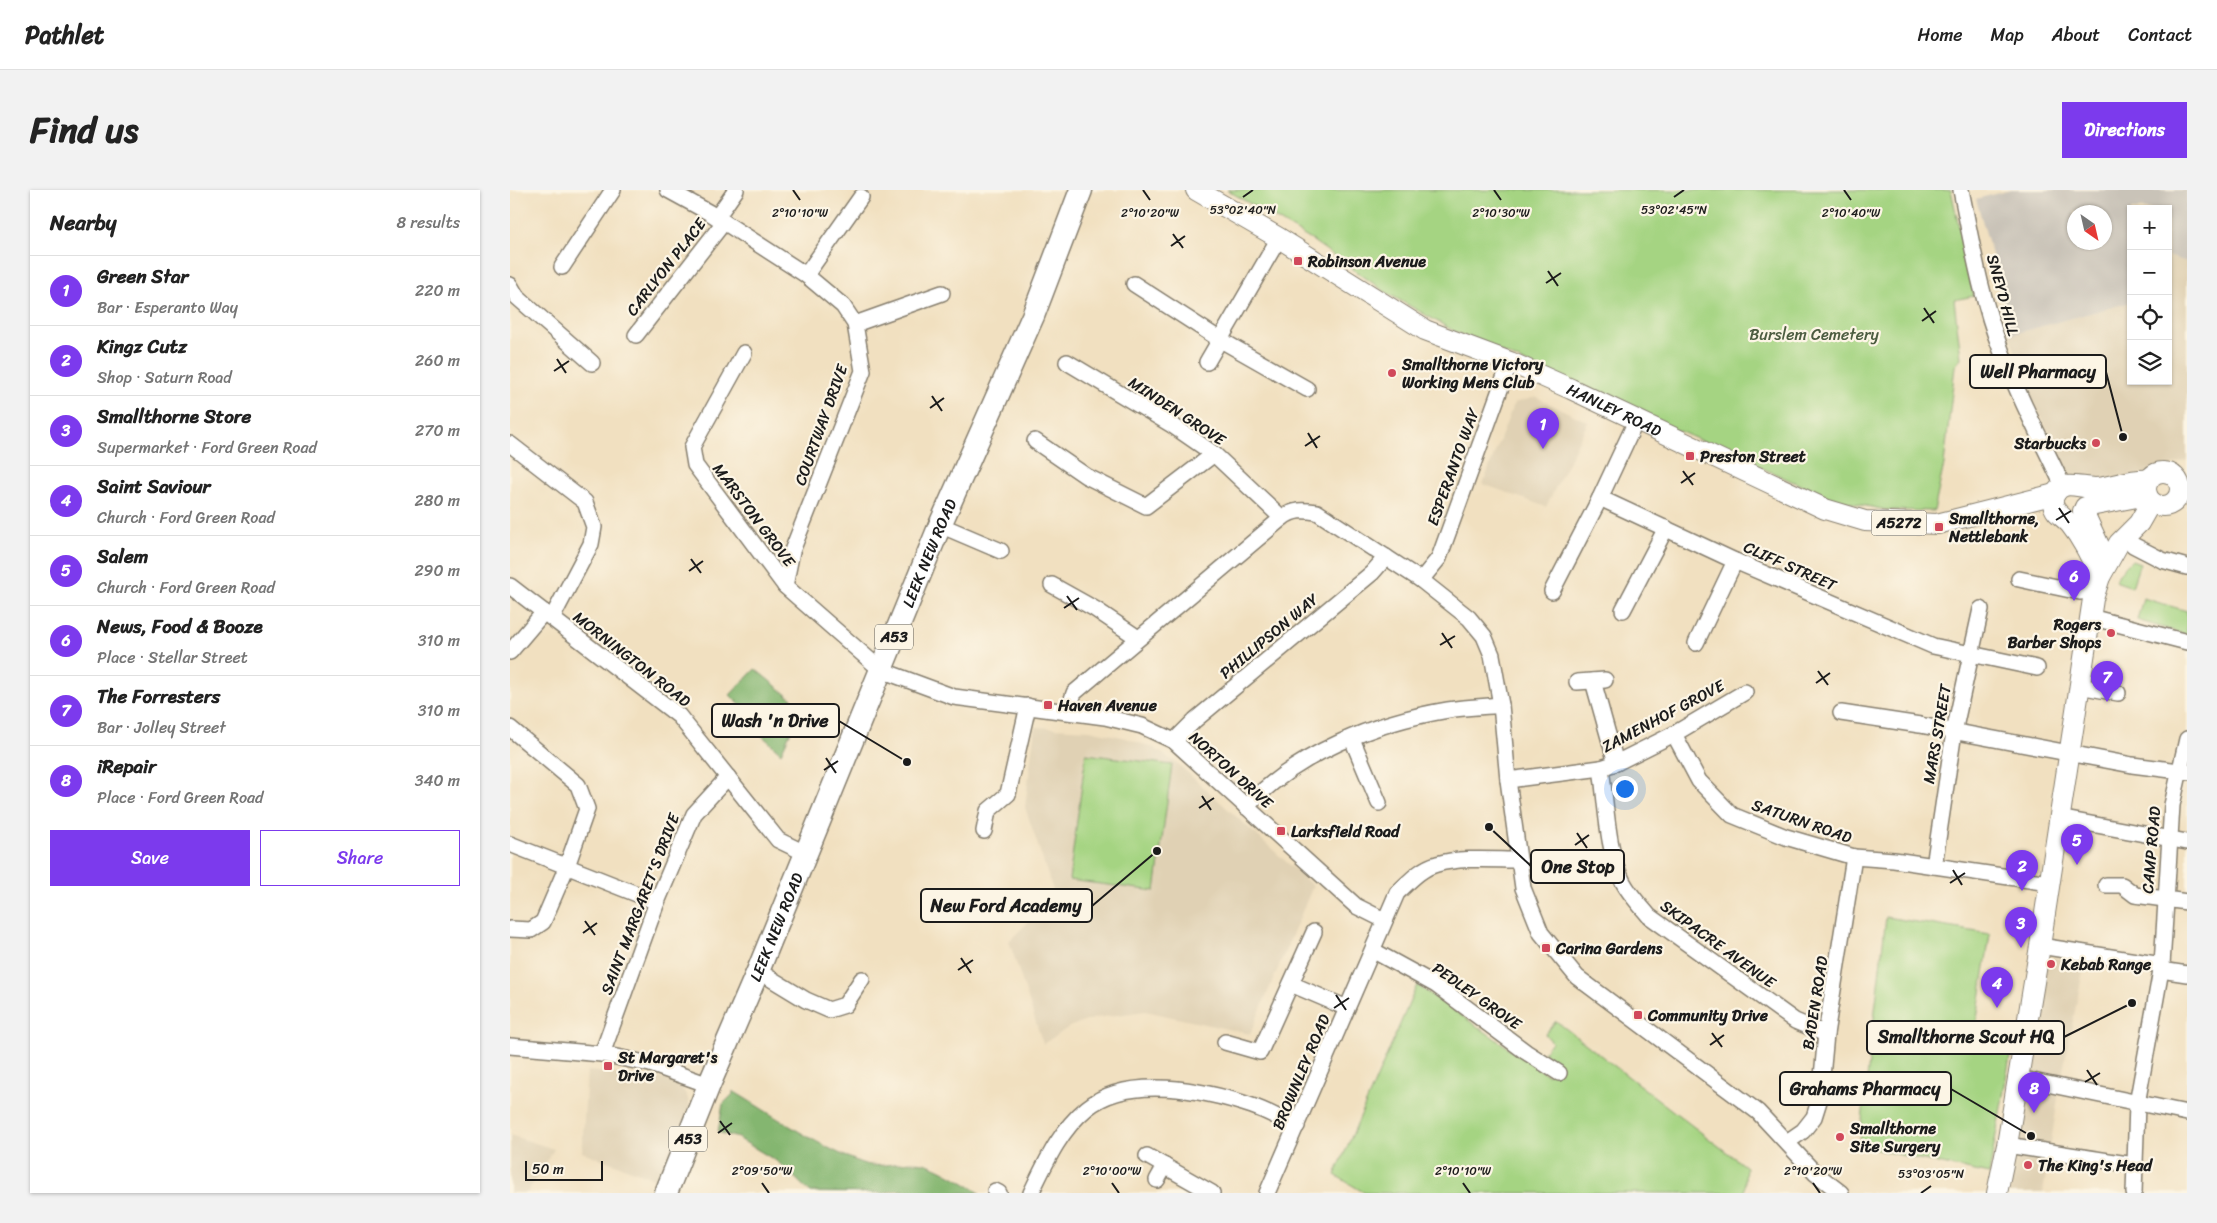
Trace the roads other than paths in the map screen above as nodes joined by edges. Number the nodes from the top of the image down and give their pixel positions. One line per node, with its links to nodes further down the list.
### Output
1 (614, 190): 11 (street)
2 (668, 190): 9 (street, COURTWAY DRIVE)
3 (736, 190): 9 (street, CARLYON PLACE)
4 (1081, 190): 16 (highway, LEEK NEW ROAD / A53)
5 (1095, 190): 16 (highway)
6 (1196, 190): 10 (main road, HANLEY ROAD / A5272)
7 (1961, 190): 34 (street, SNEYD HILL)
8 (860, 197): 12 (street)
9 (721, 220): 12 (street, COURTWAY DRIVE); 18 (street, CARLYON PLACE)
10 (1279, 238): 19 (street); 23 (main road, HANLEY ROAD / A5272)
11 (562, 268)
12 (806, 275): 17 (street, COURTWAY DRIVE)
13 (1134, 284): 19 (street)
14 (510, 285): 24 (street)
15 (942, 293): 17 (street)
16 (1037, 305): 36 (highway, LEEK NEW ROAD / A53)
17 (856, 324): 48 (street, COURTWAY DRIVE)
18 (636, 334)
19 (1219, 339): 22 (street); 25 (street)
20 (744, 353): 48 (street, MARSTON GROVE)
21 (1067, 362): 29 (street, MINDEN GROVE)
22 (1207, 362)
23 (1510, 362): 26 (main road, HANLEY ROAD / A5272); 45 (street, ESPERANTO WAY)
24 (592, 363)
25 (1307, 389)
26 (1637, 419): 33 (street); 34 (main road, HANLEY ROAD / A5272)
27 (1036, 441): 29 (street)
28 (510, 444): 52 (street)
29 (1214, 454): 35 (street, MINDEN GROVE)
30 (2179, 470): 31 (main road, A5272); 32 (main road, A5272)
31 (2184, 490): 32 (main road, A5272)
32 (2153, 496): 34 (main road, A5272); 38 (main road); 43 (main road)
33 (1600, 498): 37 (street, CLIFF STREET); 49 (street)
34 (2069, 502): 43 (main road)
35 (1282, 518): 40 (street); 54 (street)
36 (940, 525): 39 (street); 60 (highway, LEEK NEW ROAD / A53)
37 (1666, 528): 41 (street, CLIFF STREET); 51 (street)
38 (2133, 545): 42 (street); 43 (main road)
39 (1001, 551)
40 (1386, 557): 45 (street); 74 (street, PHILLIPSON WAY)
41 (1735, 561): 56 (street); 58 (street, CLIFF STREET)
42 (2187, 567)
43 (2101, 578): 44 (street); 53 (main road)
44 (2019, 579)
45 (1421, 580): 65 (street)
46 (1052, 585): 54 (street)
47 (510, 586): 52 (street, MORNINGTON ROAD)
48 (785, 586): 60 (street, MARSTON GROVE)
49 (1552, 591)
50 (1981, 609): 58 (street, MARS STREET)
51 (1623, 610)
52 (548, 615): 57 (street); 79 (street, MORNINGTON ROAD)
53 (2090, 617): 55 (street); 62 (main road)
54 (1138, 638): 67 (street)
55 (2187, 642)
56 (1696, 643)
57 (510, 652)
58 (1970, 654): 59 (street, CLIFF STREET); 70 (street, MARS STREET)
59 (2037, 668)
60 (881, 670): 66 (street, NORTON DRIVE); 88 (highway, LEEK NEW ROAD / A53)
61 (1577, 682): 76 (street)
62 (2080, 686): 63 (street); 75 (main road)
63 (2113, 689)
64 (1745, 692): 71 (street, ZAMENHOF GROVE)
65 (1502, 705): 72 (street); 80 (street)
66 (1028, 706): 67 (street, NORTON DRIVE); 84 (street)
67 (1068, 711): 74 (street, NORTON DRIVE)
68 (1841, 713): 70 (street)
69 (510, 728): 91 (street)
70 (1954, 732): 75 (street); 92 (street, MARS STREET)
71 (1674, 734): 76 (street, ZAMENHOF GROVE); 89 (street, SATURN ROAD)
72 (1352, 739): 81 (street); 82 (street)
73 (2187, 739): 78 (street, CAMP ROAD)
74 (1174, 741): 82 (street, NORTON DRIVE)
75 (2069, 753): 78 (street); 83 (main road)
76 (1616, 763): 77 (street, ZAMENHOF GROVE)
77 (1601, 768): 80 (street, ZAMENHOF GROVE); 109 (street, SKIPACRE AVENUE)
78 (2183, 771): 85 (street, CAMP ROAD)
79 (728, 778): 88 (street, MORNINGTON ROAD); 96 (street, SAINT MARGARET'S DRIVE)
80 (1508, 780): 90 (street)
81 (1379, 803)
82 (1246, 808): 98 (street, NORTON DRIVE)
83 (2059, 818): 85 (street); 93 (main road)
84 (984, 831)
85 (2168, 838): 86 (street); 95 (street, CAMP ROAD)
86 (2187, 842)
87 (510, 844): 91 (street)
88 (805, 853): 104 (highway, LEEK NEW ROAD / A53)
89 (1854, 857): 92 (street, SATURN ROAD); 109 (street, BADEN ROAD)
90 (1518, 860): 98 (street, BROWNLEY ROAD); 119 (street)
91 (567, 866): 96 (street); 99 (street)
92 (1934, 866): 93 (street, SATURN ROAD)
93 (2050, 883): 101 (main road)
94 (2106, 884): 95 (street)
95 (2165, 899): 97 (street); 103 (street, CAMP ROAD)
96 (657, 902): 112 (street, SAINT MARGARET'S DRIVE)
97 (2187, 902)
98 (1384, 920): 102 (street, BROWNLEY ROAD)
99 (510, 930)
100 (1314, 932): 107 (street)
101 (2040, 946): 103 (street); 114 (main road)
102 (1374, 951): 108 (street, BROWNLEY ROAD); 113 (street, PEDLEY GROVE)
103 (2161, 968): 105 (street); 116 (street, CAMP ROAD)
104 (758, 971): 106 (street); 115 (highway, LEEK NEW ROAD / A53)
105 (2187, 974)
106 (862, 980)
107 (1291, 984): 108 (street); 110 (street)
108 (1347, 1008): 118 (street, BROWNLEY ROAD)
109 (1826, 1034): 119 (street, BADEN ROAD)
110 (1225, 1042)
111 (510, 1046): 112 (street)
112 (602, 1054): 115 (street)
113 (1559, 1073)
114 (2018, 1078): 116 (street); 120 (main road)
115 (709, 1084): 125 (highway, LEEK NEW ROAD / A53)
116 (2137, 1104): 117 (street); 122 (street, CAMP ROAD)
117 (2187, 1113)
118 (1297, 1126): 126 (street); 128 (street, BROWNLEY ROAD)
119 (1787, 1142): 129 (street)
120 (2007, 1145): 122 (street); 130 (main road)
121 (1147, 1156): 123 (street)
122 (2134, 1165): 131 (street, CAMP ROAD)
123 (1165, 1166): 124 (street); 127 (street)
124 (1157, 1180)
125 (666, 1193)
126 (1031, 1193)
127 (1212, 1193)
128 (1267, 1193)
129 (1841, 1193)
130 (1997, 1193)
131 (2134, 1193)

